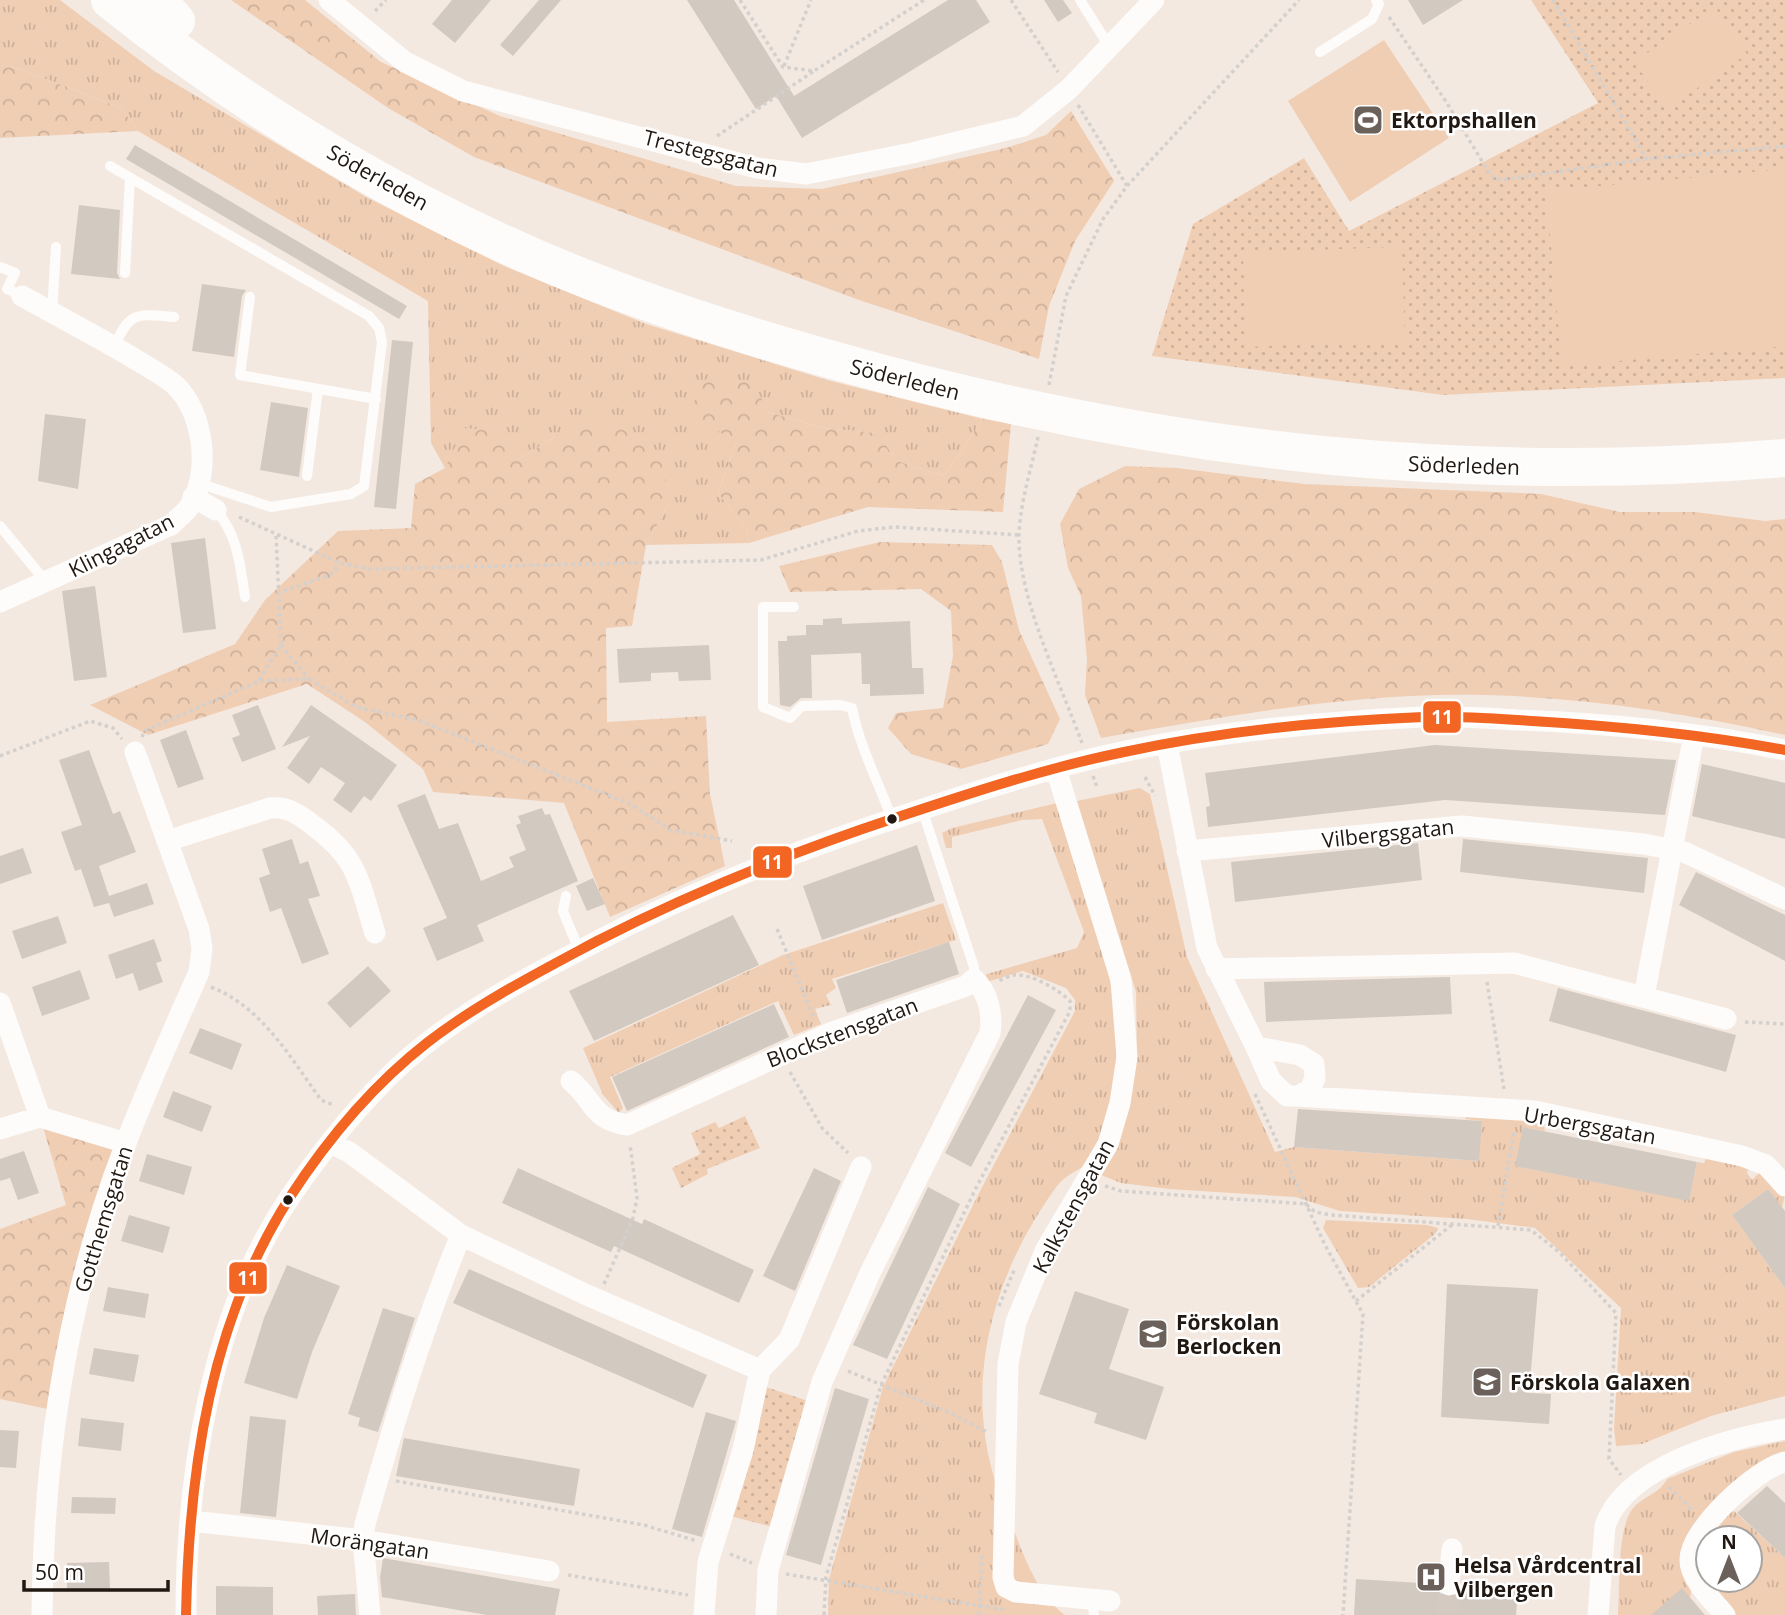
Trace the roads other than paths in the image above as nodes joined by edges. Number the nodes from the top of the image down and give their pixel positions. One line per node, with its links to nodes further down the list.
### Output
1 (86, 0): 7 (highway)
2 (110, 0): 7 (highway, Söderleden)
3 (329, 0): 8 (street, Trestegsgatan)
4 (1080, 0): 8 (lane)
5 (1149, 2): 8 (street, Trestegsgatan)
6 (1378, 2): 9 (lane)
7 (164, 18): 22 (highway, Söderleden); 23 (highway, Söderleden)
8 (1109, 46)
9 (1320, 52)
10 (110, 166): 11 (lane)
11 (130, 178): 14 (lane); 21 (lane)
12 (57, 247): 17 (lane)
13 (0, 267): 15 (lane)
14 (125, 273)
15 (22, 296): 17 (street)
16 (250, 298): 20 (lane)
17 (51, 312): 19 (street)
18 (174, 317): 19 (lane)
19 (114, 347): 25 (street)
20 (318, 389): 21 (lane); 24 (lane)
21 (376, 399): 25 (lane)
22 (1785, 435)
23 (1785, 458)
24 (307, 476)
25 (195, 490): 26 (street); 28 (street, Klingagatan)
26 (216, 510): 29 (lane)
27 (0, 526): 28 (lane)
28 (46, 582): 30 (street, Klingagatan)
29 (245, 597)
30 (0, 602)
31 (794, 607): 38 (lane)
32 (1694, 735): 33 (street); 34 (street); 40 (street)
33 (1167, 744): 36 (street); 41 (street)
34 (1785, 750)
35 (135, 752): 39 (street, Gotthemsgatan)
36 (1056, 769): 37 (street); 71 (street, Kalkstensgatan)
37 (922, 809): 38 (street); 47 (lane)
38 (892, 819): 45 (street)
39 (167, 841): 44 (street); 56 (street, Gotthemsgatan)
40 (1673, 850): 41 (street, Vilbergsgatan); 43 (street, Vilbergsgatan); 48 (street)
41 (1187, 851): 46 (street)
42 (566, 896): 45 (lane)
43 (1785, 899)
44 (375, 933)
45 (579, 950): 57 (street)
46 (1216, 969): 48 (street); 51 (street)
47 (979, 983): 52 (street, Blockstensgatan); 75 (street)
48 (1644, 996): 50 (street)
49 (0, 1003): 54 (street)
50 (1726, 1019)
51 (1256, 1047): 53 (street); 53 (street)
52 (571, 1081)
53 (1298, 1096): 58 (street, Urbergsgatan)
54 (40, 1117): 55 (street); 56 (street)
55 (0, 1129)
56 (126, 1143): 72 (street, Gotthemsgatan)
57 (330, 1143): 61 (street); 65 (street)
58 (1776, 1160): 60 (street, Urbergsgatan)
59 (860, 1167): 62 (street)
60 (1785, 1186)
61 (461, 1235): 62 (street); 66 (street)
62 (760, 1370): 70 (street)
63 (1785, 1429): 76 (street)
64 (1785, 1462): 77 (street)
65 (191, 1521): 66 (street, Morängatan); 73 (street)
66 (363, 1540): 68 (street, Morängatan); 74 (street)
67 (1452, 1549): 69 (street)
68 (549, 1572)
69 (1449, 1585)
70 (704, 1606)
71 (1099, 1606)
72 (42, 1615)
73 (186, 1615)
74 (370, 1615)
75 (766, 1615)
76 (1598, 1615)
77 (1725, 1615)

